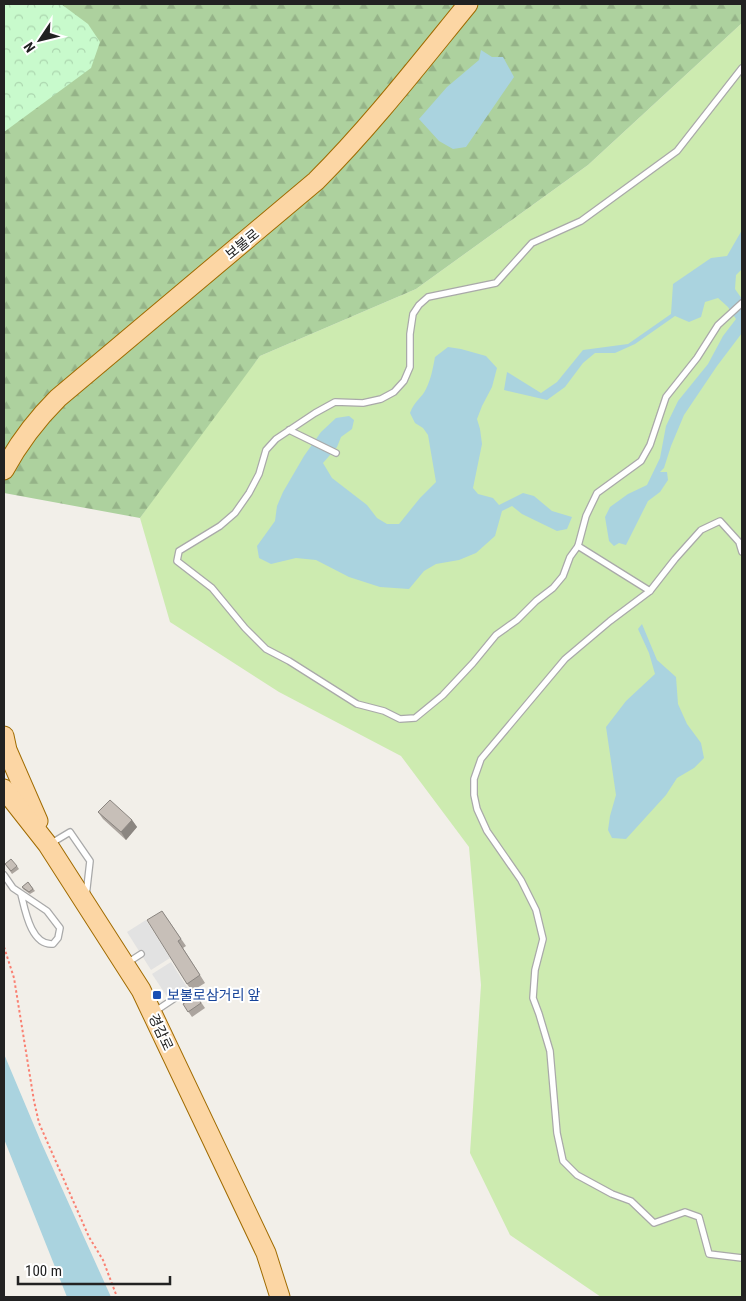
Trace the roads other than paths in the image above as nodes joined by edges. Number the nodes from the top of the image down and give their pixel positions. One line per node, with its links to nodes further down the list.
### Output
1 (468, 4): 6 (main road, 보불로)
2 (742, 68): 4 (lane)
3 (742, 303): 7 (lane)
4 (289, 430): 5 (lane); 7 (lane)
5 (336, 453)
6 (4, 470)
7 (578, 546): 9 (lane)
8 (742, 552): 9 (lane)
9 (650, 590): 18 (lane)
10 (4, 736): 12 (main road)
11 (4, 788): 12 (main road, 경감로)
12 (48, 845): 15 (main road, 경감로); 15 (lane)
13 (4, 875): 14 (lane)
14 (21, 894): 14 (lane)
15 (86, 903): 17 (main road, 경감로)
16 (178, 996): 17 (lane)
17 (152, 1013): 19 (main road, 경감로)
18 (742, 1258)
19 (280, 1297)

